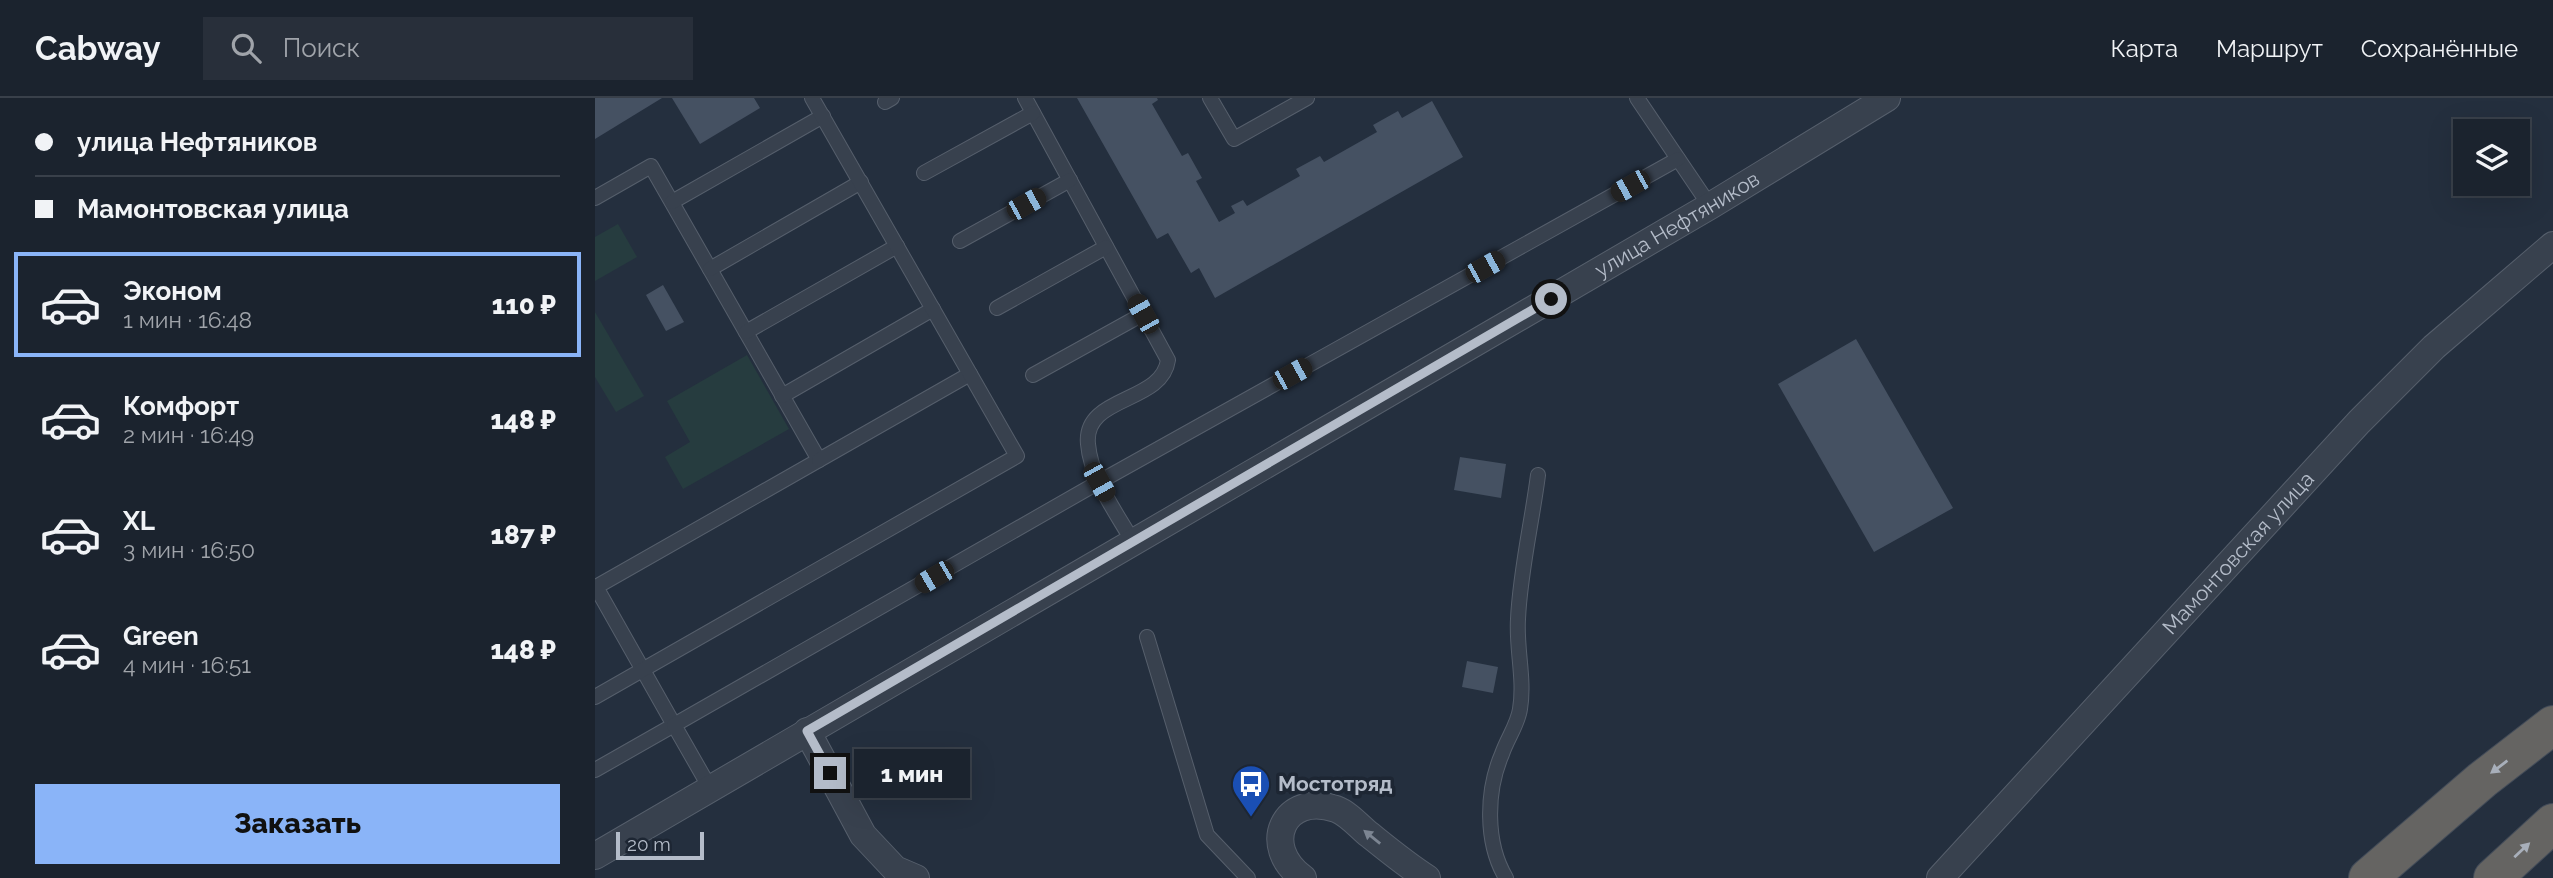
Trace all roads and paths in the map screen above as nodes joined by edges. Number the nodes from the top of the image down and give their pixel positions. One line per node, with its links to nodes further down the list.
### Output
1 (812, 98): 8 (lane)
2 (1025, 98): 7 (lane)
3 (1210, 98): 4 (lane)
4 (1307, 98)
5 (1637, 98): 9 (lane)
6 (1887, 98): 15 (street, улица Нефтяников)
7 (1033, 113): 10 (lane); 11 (lane)
8 (823, 116): 12 (lane); 14 (lane)
9 (1678, 159): 15 (lane); 30 (lane)
10 (924, 173)
11 (1070, 180): 16 (lane); 19 (lane)
12 (861, 183): 18 (lane); 20 (lane)
13 (595, 198): 14 (lane)
14 (671, 202): 20 (lane)
15 (1710, 206): 31 (street, улица Нефтяников)
16 (960, 241)
17 (2553, 245): 48 (street, Мамонтовская улица)
18 (897, 246): 22 (lane); 24 (lane)
19 (1106, 247): 21 (lane); 23 (lane)
20 (710, 269): 24 (lane)
21 (997, 307)
22 (933, 309): 25 (lane); 27 (lane)
23 (1143, 314): 26 (lane); 30 (lane)
24 (746, 332): 27 (lane)
25 (970, 374): 28 (lane); 34 (lane)
26 (1033, 375)
27 (782, 396): 28 (lane)
28 (819, 460): 32 (lane)
29 (1538, 475): 47 (lane)
30 (1099, 482): 31 (lane); 36 (lane)
31 (1133, 542): 38 (street, улица Нефтяников)
32 (595, 587): 34 (lane)
33 (1147, 637): 44 (lane)
34 (643, 670): 35 (lane); 36 (lane)
35 (595, 697)
36 (674, 725): 39 (lane); 40 (lane)
37 (2553, 725): 49 (highway, one-way to 49)
38 (807, 731): 40 (street, улица Нефтяников); 43 (street)
39 (595, 770)
40 (710, 788): 42 (street, улица Нефтяников)
41 (2553, 823): 50 (highway, one-way to 41)
42 (595, 856)
43 (916, 878)
44 (1248, 878)
45 (1303, 878): 46 (street, one-way to 45)
46 (1427, 878)
47 (1506, 878)
48 (1940, 878)
49 (2368, 878)
50 (2493, 878)

